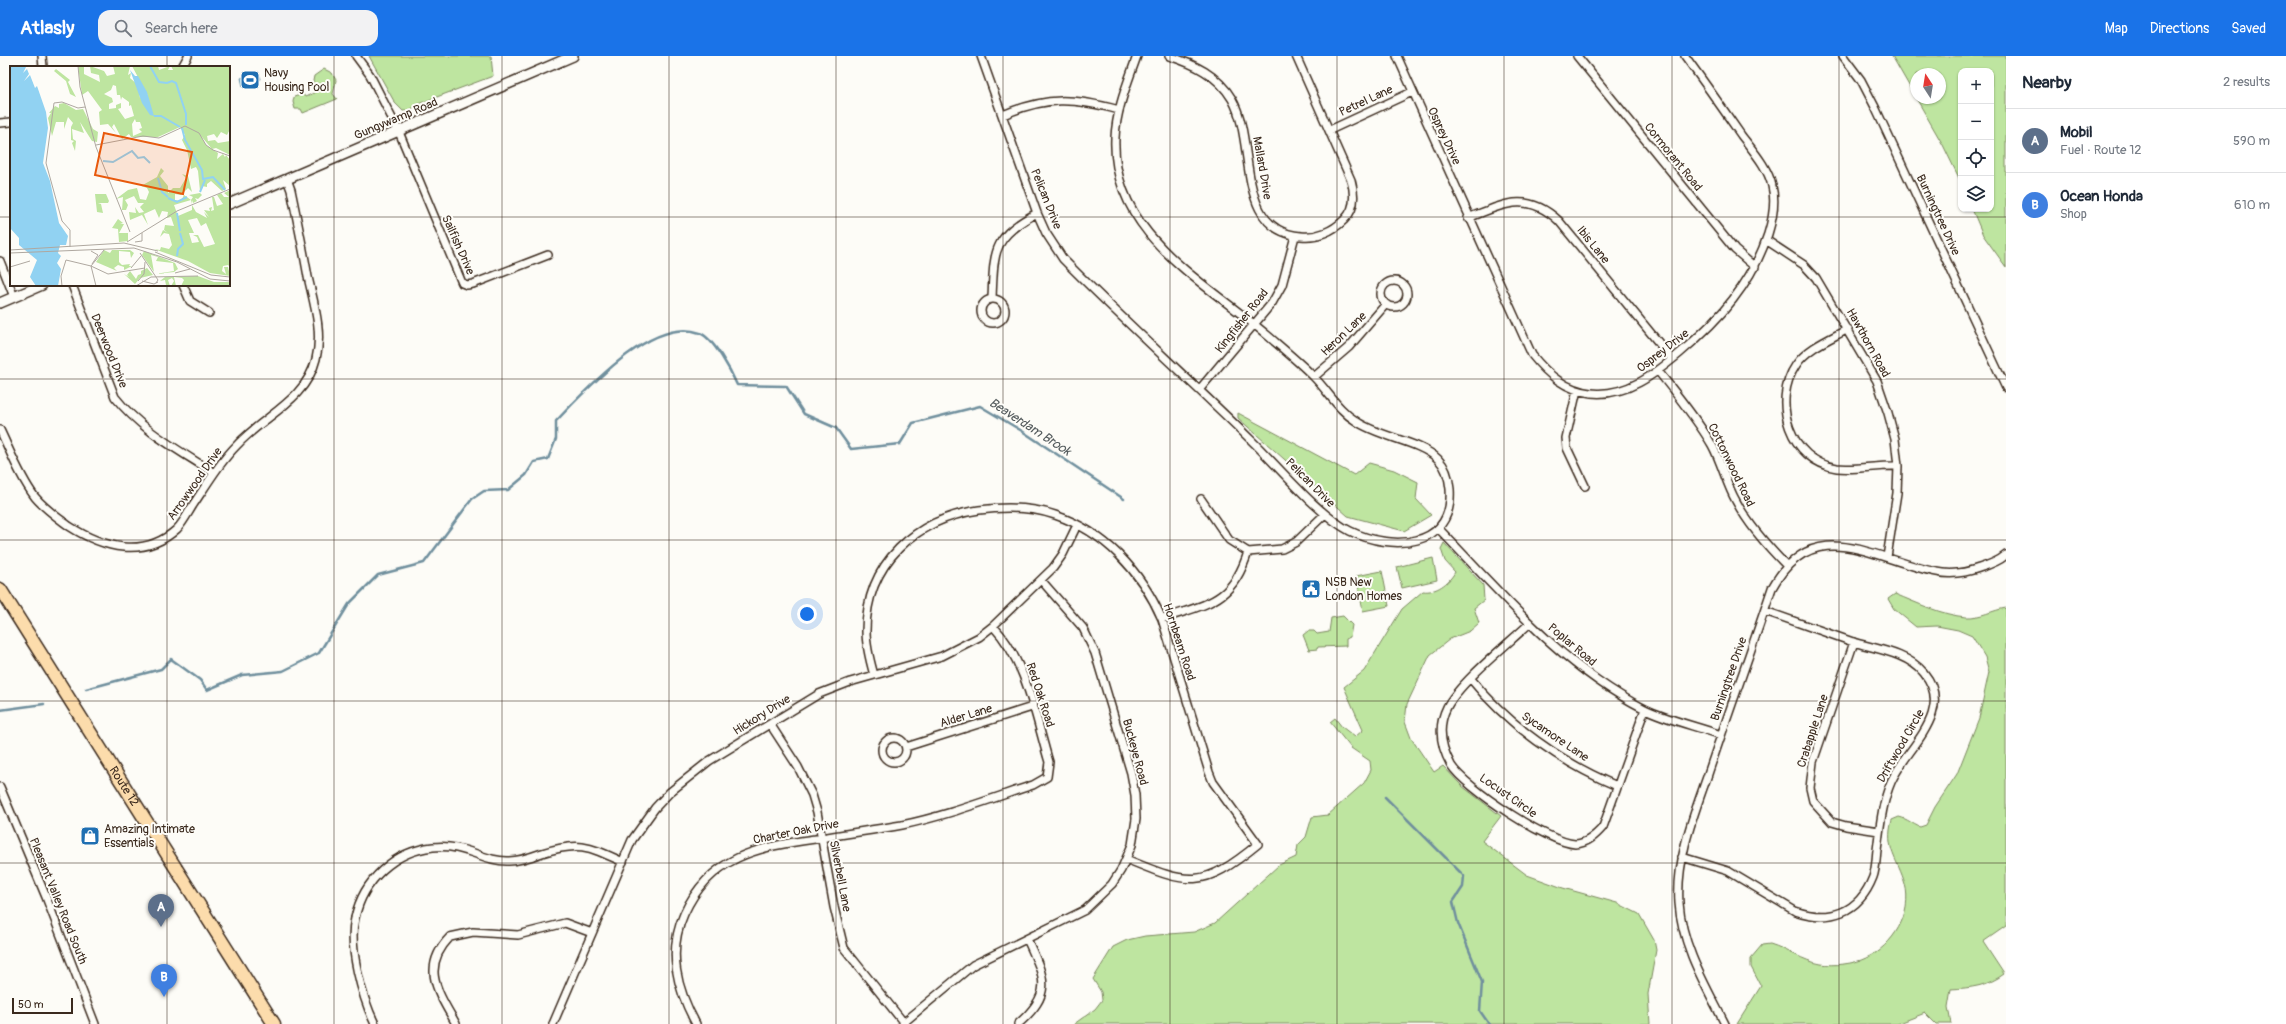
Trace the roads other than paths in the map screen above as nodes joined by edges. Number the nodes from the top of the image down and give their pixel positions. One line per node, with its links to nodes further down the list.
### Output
1 (42, 56): 13 (street)
2 (188, 56): 14 (street)
3 (356, 56): 21 (street)
4 (573, 56): 21 (street, Gungywamp Road)
5 (981, 56): 17 (street, Pelican Drive)
6 (1137, 56): 16 (street)
7 (1169, 56): 26 (street, Mallard Drive)
8 (1296, 56): 20 (street, Mallard Drive)
9 (1397, 56): 15 (street, Osprey Drive)
10 (1577, 56): 30 (street, Cormorant Road)
11 (1685, 56): 27 (street, Osprey Drive)
12 (1843, 56): 44 (street, Burningtree Drive)
13 (43, 66)
14 (183, 66)
15 (1412, 92): 20 (street, Petrel Lane); 25 (street, Osprey Drive)
16 (1119, 110): 17 (street); 39 (street)
17 (1003, 115): 24 (street, Pelican Drive)
18 (10, 122): 19 (street)
19 (0, 123)
20 (1330, 130): 26 (street, Mallard Drive)
21 (399, 132): 22 (street, Gungywamp Road); 28 (street, Sailfish Drive)
22 (287, 179): 23 (street, Gungywamp Road); 49 (street, Arrowwood Drive)
23 (230, 204)
24 (1037, 213): 35 (street); 45 (street, Pelican Drive)
25 (1468, 218): 41 (street, Ibis Lane); 46 (street, Osprey Drive)
26 (1295, 236): 39 (street, Kingfisher Road)
27 (1766, 240): 30 (street, Osprey Drive); 40 (street, Hawthorn Road)
28 (548, 255)
29 (0, 261): 34 (street)
30 (1755, 267): 41 (street, Osprey Drive)
31 (40, 286): 34 (street)
32 (72, 286): 49 (street, Deerwood Drive)
33 (183, 286): 38 (street)
34 (14, 297): 36 (street)
35 (992, 298)
36 (0, 303)
37 (1386, 304): 43 (street, Heron Lane)
38 (209, 313)
39 (1255, 326): 43 (street); 45 (street, Kingfisher Road)
40 (1848, 329): 48 (street, Hawthorn Road); 48 (street)
41 (1672, 360): 42 (street, Osprey Drive)
42 (1658, 371): 46 (street, Osprey Drive); 58 (street, Cottonwood Road)
43 (1314, 377): 54 (street)
44 (2006, 388)
45 (1199, 390): 52 (street, Pelican Drive)
46 (1577, 390): 50 (street)
47 (0, 430): 49 (street, Arrowwood Drive)
48 (1898, 466): 57 (street, Hawthorn Road)
49 (214, 472)
50 (1585, 486)
51 (1201, 499): 55 (street)
52 (1325, 514): 54 (street, Pelican Drive); 55 (street)
53 (1077, 525): 59 (street, Hickory Drive); 62 (street, Hornbeam Road); 66 (street, Hornbeam Road)
54 (1439, 529): 63 (street, Poplar Road)
55 (1248, 552): 62 (street)
56 (2006, 555): 57 (street, Burningtree Drive)
57 (1887, 557): 58 (street, Burningtree Drive)
58 (1787, 566): 61 (street, Burningtree Drive)
59 (1042, 580): 64 (street, Hickory Drive); 79 (street, Buckeye Road)
60 (0, 589): 85 (highway, Route 12)
61 (1764, 611): 65 (street, Driftwood Circle); 71 (street, Burningtree Drive)
62 (1162, 619): 79 (street, Hornbeam Road)
63 (1530, 623): 67 (street, Locust Circle); 69 (street, Poplar Road)
64 (993, 626): 66 (street, Hickory Drive); 68 (street, Red Oak Road)
65 (1854, 642): 76 (street, Crabapple Lane); 76 (street, Driftwood Circle)
66 (874, 675): 70 (street, Hickory Drive)
67 (1470, 679): 74 (street, Sycamore Lane); 74 (street, Locust Circle)
68 (1032, 707): 72 (street, Alder Lane); 73 (street, Red Oak Road)
69 (1645, 709): 71 (street, Poplar Road); 74 (street, Locust Circle)
70 (770, 724): 77 (street, Silverbell Lane); 80 (street, Hickory Drive)
71 (1721, 735): 78 (street, Burningtree Drive)
72 (906, 747)
73 (1047, 777): 77 (street, Charter Oak Drive)
74 (1617, 786)
75 (0, 787): 84 (street, Pleasant Valley Road South)
76 (1879, 831): 78 (street, Driftwood Circle)
77 (822, 838): 83 (street, Silverbell Lane); 89 (street, Charter Oak Drive)
78 (1682, 857): 91 (street, Burningtree Drive)
79 (1126, 859): 82 (street, Buckeye Road)
80 (622, 862): 81 (street, Hickory Drive); 86 (street)
81 (592, 933): 87 (street); 88 (street, Hickory Drive)
82 (1028, 939): 83 (street, Buckeye Road); 90 (street)
83 (903, 1023)
84 (95, 1024)
85 (274, 1024)
86 (375, 1024)
87 (456, 1024)
88 (553, 1024)
89 (696, 1024)
90 (1018, 1024)
91 (1725, 1024)

